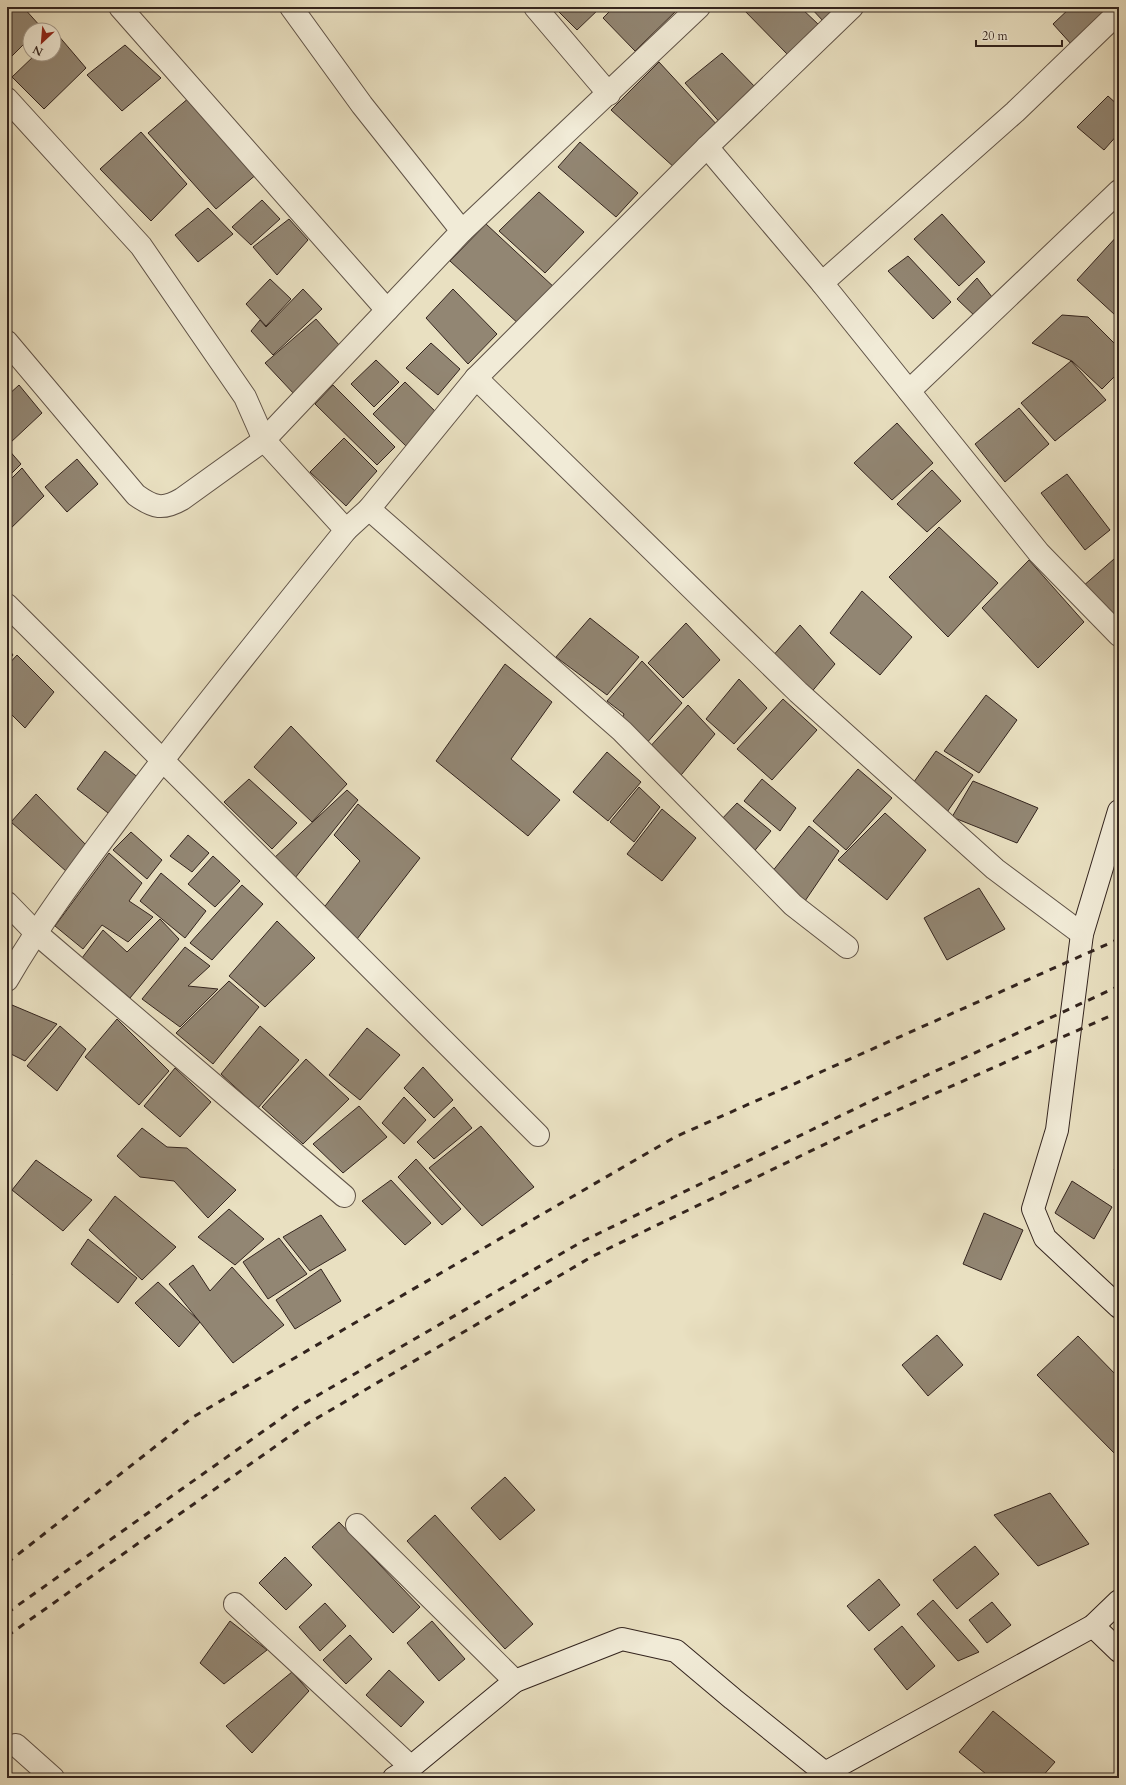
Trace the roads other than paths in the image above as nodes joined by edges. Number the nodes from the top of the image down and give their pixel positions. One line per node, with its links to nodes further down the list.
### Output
1 (120, 7): 13 (street)
2 (291, 7): 11 (street)
3 (535, 7): 7 (street)
4 (699, 7): 7 (street)
5 (852, 7): 9 (street)
6 (1119, 12): 12 (street)
7 (609, 94): 11 (street)
8 (7, 99): 17 (street)
9 (707, 147): 12 (street); 15 (street)
10 (1119, 191): 16 (street)
11 (462, 231): 13 (street)
12 (822, 283): 16 (street)
13 (387, 310): 17 (street)
14 (7, 342): 17 (street)
15 (476, 378): 18 (street); 26 (street)
16 (909, 391): 21 (street)
17 (264, 440): 19 (street)
18 (368, 508): 19 (street); 27 (street)
19 (346, 530): 22 (street)
20 (7, 605): 22 (street)
21 (1119, 635)
22 (163, 760): 25 (street); 29 (street)
23 (1119, 811): 26 (street)
24 (7, 903): 25 (street)
25 (36, 933): 28 (street); 30 (street)
26 (1082, 934): 31 (street)
27 (847, 948)
28 (7, 980)
29 (538, 1135)
30 (344, 1196)
31 (1119, 1307)
32 (357, 1525): 37 (street)
33 (1119, 1601): 35 (street)
34 (235, 1604): 39 (street)
35 (1093, 1626): 36 (street); 40 (street)
36 (1119, 1650)
37 (515, 1681): 39 (street); 40 (street)
38 (16, 1745): 41 (street)
39 (403, 1772)
40 (825, 1776)
41 (53, 1778)

